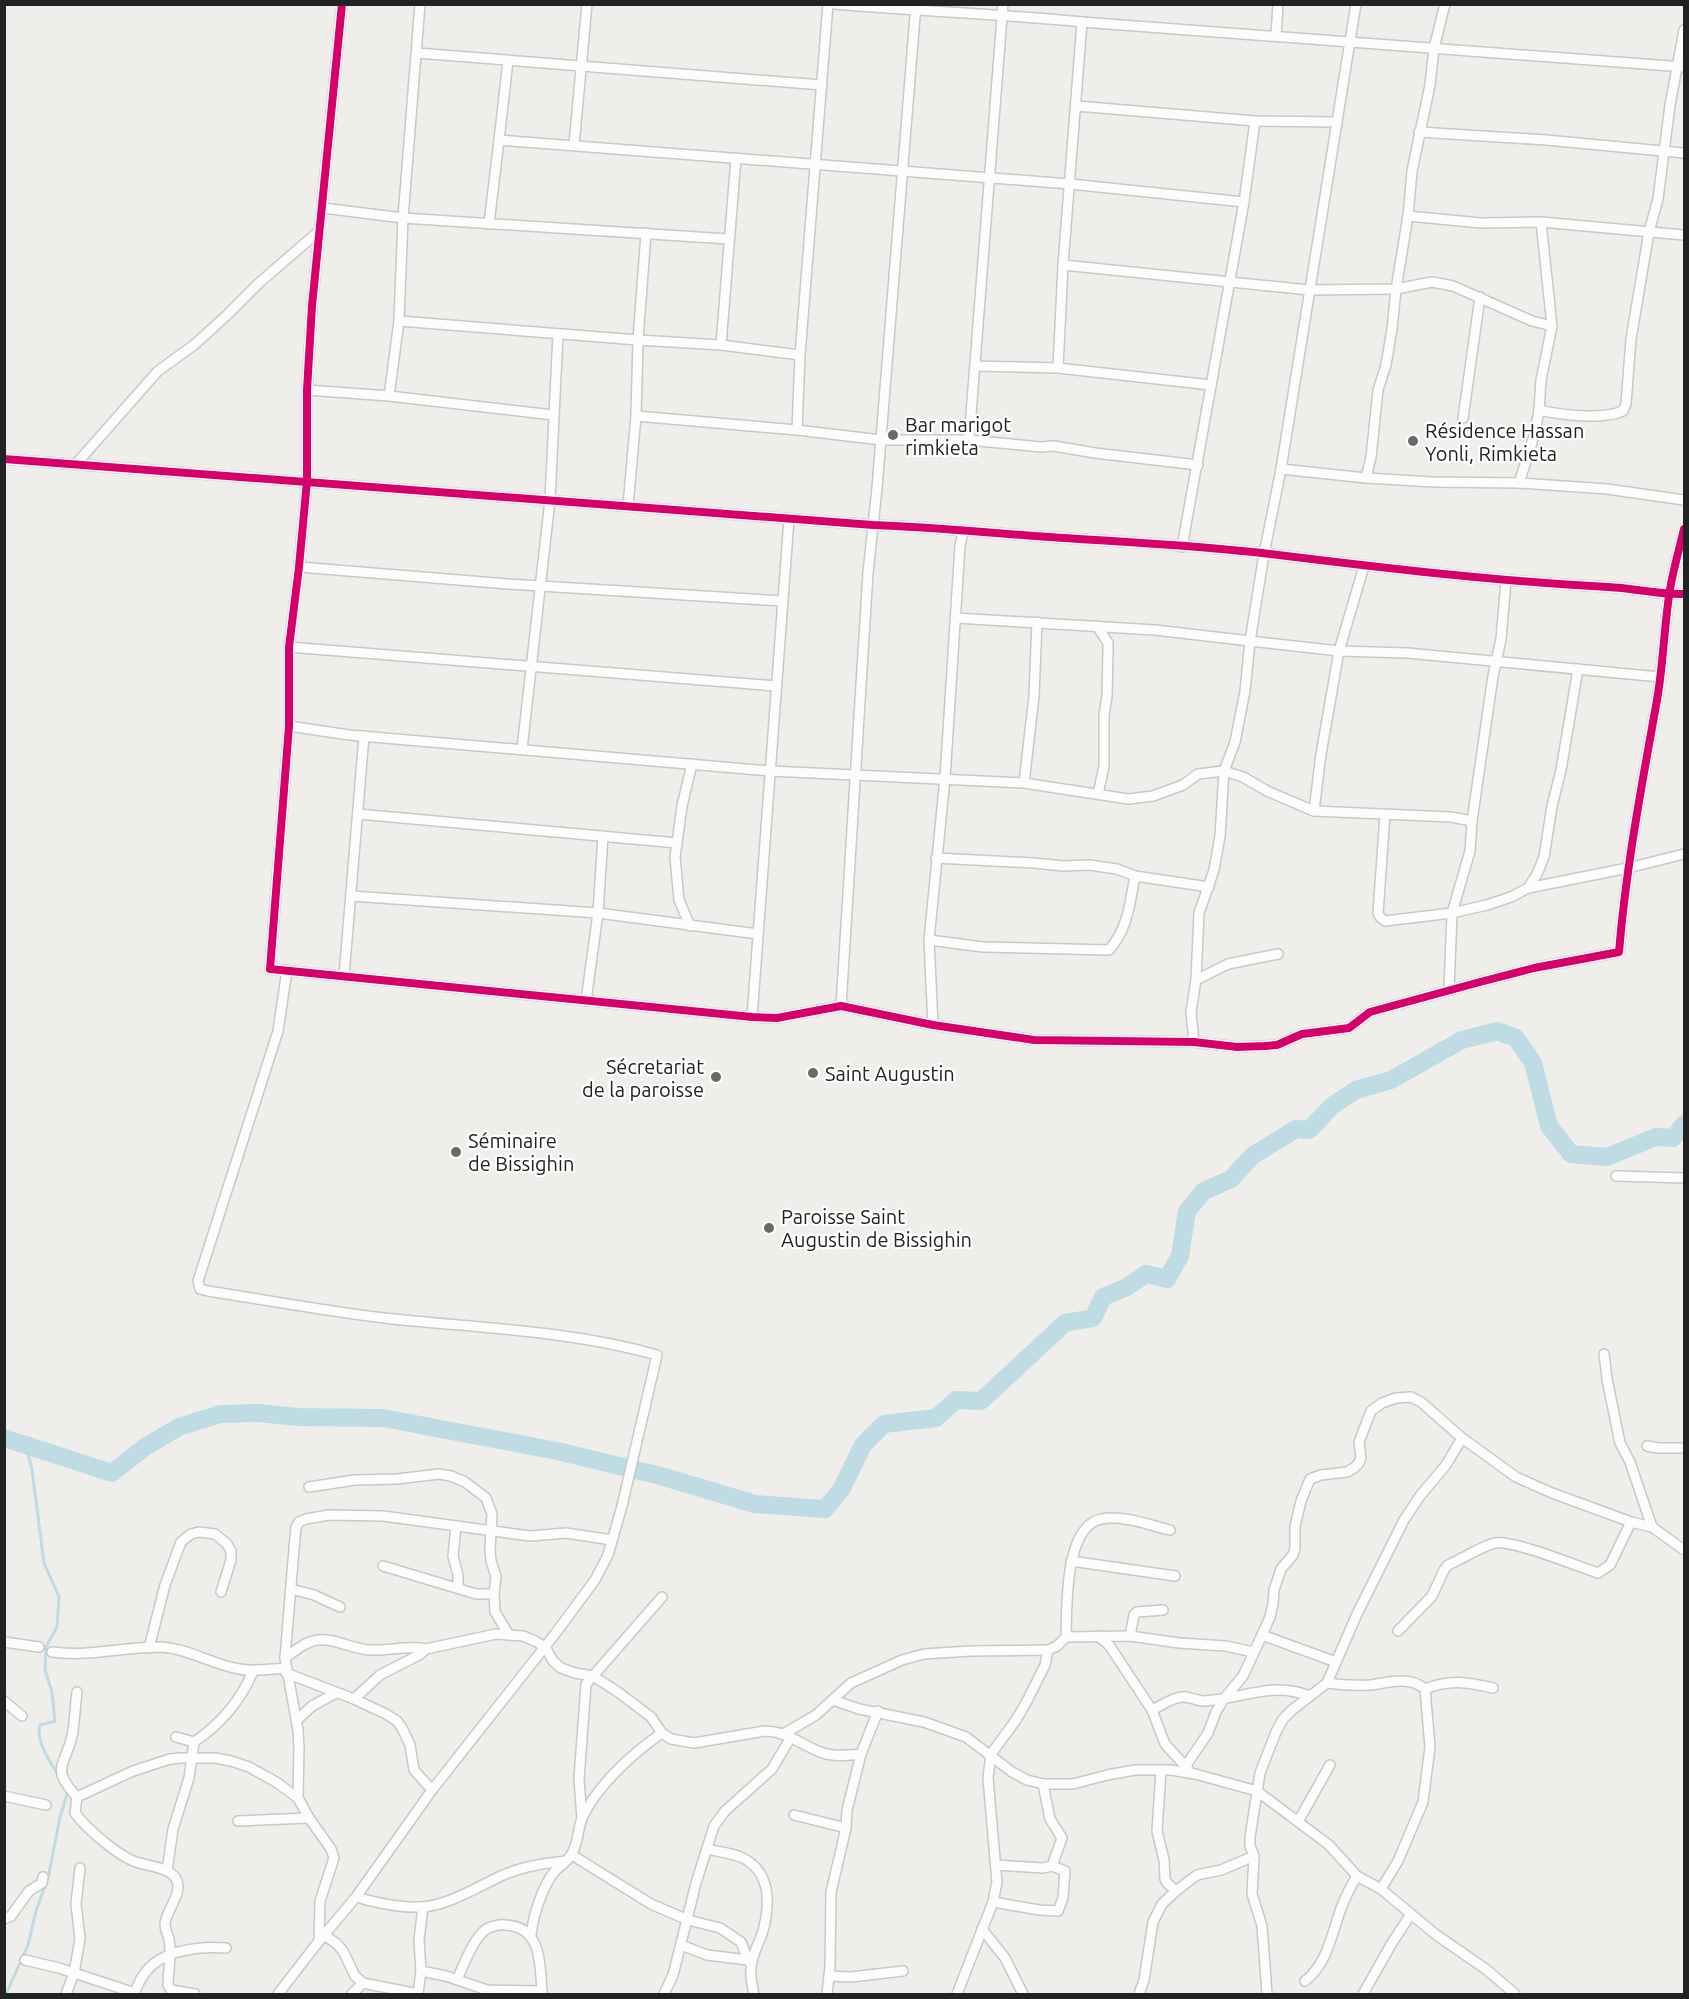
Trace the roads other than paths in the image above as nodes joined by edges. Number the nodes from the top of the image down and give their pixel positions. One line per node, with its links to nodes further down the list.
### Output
1 (342, 4): 35 (street)
2 (420, 4): 16 (street)
3 (587, 4): 18 (street)
4 (828, 4): 20 (street)
5 (834, 4): 9 (street)
6 (1278, 4): 13 (street)
7 (1356, 4): 14 (street)
8 (1445, 4): 15 (street)
9 (916, 8): 10 (street); 31 (street)
10 (1003, 9): 11 (street); 32 (street)
11 (1082, 22): 13 (street); 21 (street)
12 (1684, 30): 19 (street)
13 (1276, 36): 14 (street)
14 (1350, 42): 15 (street); 23 (street)
15 (1434, 48): 19 (street); 24 (street)
16 (417, 53): 17 (street); 37 (street)
17 (508, 61): 18 (street); 25 (street)
18 (581, 66): 20 (street); 26 (street)
19 (1681, 67): 27 (street)
20 (822, 85): 30 (street)
21 (1077, 106): 22 (street); 33 (street)
22 (1255, 121): 23 (street); 34 (street)
23 (1337, 122): 48 (street)
24 (1419, 132): 27 (street); 36 (street)
25 (499, 140): 26 (street); 39 (street)
26 (574, 145): 29 (street)
27 (1664, 152): 28 (street); 41 (street)
28 (1684, 153)
29 (736, 158): 30 (street); 44 (street)
30 (816, 165): 31 (street); 55 (street)
31 (902, 172): 32 (street); 66 (street)
32 (990, 179): 33 (street); 56 (street)
33 (1070, 184): 34 (street); 45 (street)
34 (1244, 202): 46 (street)
35 (323, 208): 37 (street); 40 (street)
36 (1408, 216): 38 (street); 47 (street)
37 (403, 218): 39 (street); 50 (street)
38 (1541, 222): 41 (street); 51 (street)
39 (489, 224): 42 (street)
40 (318, 232): 59 (street); 69 (street)
41 (1649, 232): 43 (street); 61 (street)
42 (646, 233): 44 (street); 53 (street)
43 (1684, 235)
44 (728, 239): 54 (street)
45 (1063, 265): 46 (street); 57 (street)
46 (1229, 280): 48 (street); 58 (street)
47 (1396, 289): 48 (street); 49 (street); 72 (street)
48 (1309, 290): 71 (street)
49 (1480, 297): 51 (street); 64 (street)
50 (399, 321): 52 (street); 60 (street)
51 (1552, 326): 61 (street)
52 (558, 334): 53 (street); 62 (street)
53 (638, 340): 54 (street); 63 (street)
54 (721, 345): 55 (street)
55 (800, 355): 65 (street)
56 (975, 366): 57 (street); 67 (street)
57 (1058, 368): 58 (street)
58 (1210, 385): 70 (street)
59 (307, 390): 60 (street); 73 (street)
60 (389, 396): 62 (street)
61 (1539, 410): 74 (street)
62 (553, 415): 75 (street)
63 (636, 416): 65 (street); 77 (street)
64 (1463, 418)
65 (797, 430): 66 (street)
66 (880, 440): 67 (street); 79 (street)
67 (969, 440): 70 (street)
68 (4, 459): 69 (street)
69 (76, 464): 73 (street)
70 (1198, 465): 82 (street)
71 (1281, 470): 72 (street); 83 (street)
72 (1366, 478): 74 (street)
73 (307, 481): 75 (street); 85 (street)
74 (1519, 483): 76 (street)
75 (550, 500): 77 (street); 87 (street)
76 (1684, 500)
77 (628, 506): 78 (street)
78 (789, 519): 79 (street); 90 (street)
79 (873, 525): 81 (street); 108 (street)
80 (1684, 530): 89 (street)
81 (963, 531): 82 (street); 91 (street)
82 (1182, 547): 83 (street)
83 (1264, 554): 84 (street); 94 (street)
84 (1364, 566): 86 (street); 96 (street)
85 (299, 567): 87 (street); 95 (street)
86 (1506, 581): 89 (street); 97 (street)
87 (540, 586): 90 (street); 98 (street)
88 (1684, 594): 89 (street)
89 (1669, 595): 100 (street)
90 (782, 601): 101 (street)
91 (956, 618): 92 (street); 109 (street)
92 (1037, 622): 93 (street); 110 (street)
93 (1097, 626): 94 (street); 111 (street)
94 (1250, 640): 96 (street); 107 (street)
95 (289, 647): 98 (street); 102 (street)
96 (1339, 651): 97 (street); 112 (street)
97 (1495, 661): 99 (street); 115 (street)
98 (531, 667): 101 (street); 104 (street)
99 (1578, 669): 100 (street); 123 (street)
100 (1660, 677): 120 (street)
101 (776, 686): 106 (street)
102 (289, 726): 103 (street); 131 (street)
103 (364, 736): 104 (street); 113 (street)
104 (522, 749): 105 (street)
105 (692, 764): 106 (street); 117 (street)
106 (770, 771): 108 (street); 128 (street)
107 (1224, 771): 111 (street); 112 (street); 122 (street)
108 (855, 774): 109 (street); 136 (street)
109 (945, 778): 110 (street); 119 (street)
110 (1024, 783): 111 (street)
111 (1098, 794)
112 (1314, 811): 114 (street)
113 (358, 814): 116 (street); 124 (street)
114 (1385, 815): 115 (street); 126 (street)
115 (1472, 821): 126 (street)
116 (603, 836): 117 (street); 125 (street)
117 (677, 843): 127 (street)
118 (1684, 854): 120 (street)
119 (936, 858): 121 (street); 129 (street)
120 (1628, 868): 123 (street); 134 (street)
121 (1135, 876): 122 (street); 129 (street)
122 (1209, 887): 133 (street)
123 (1528, 888): 126 (street)
124 (351, 896): 125 (street); 132 (street)
125 (598, 913): 127 (street); 135 (street)
126 (1452, 913): 134 (street)
127 (690, 926): 128 (street)
128 (758, 934): 137 (street)
129 (929, 940): 138 (street)
130 (1278, 954): 133 (street)
131 (287, 970): 132 (street); 152 (street)
132 (344, 976): 135 (street)
133 (1196, 980): 139 (street)
134 (1449, 990): 139 (street)
135 (586, 1001): 137 (street)
136 (841, 1006): 137 (street); 138 (street)
137 (752, 1017)
138 (933, 1025): 139 (street)
139 (1194, 1042)
140 (1616, 1176): 141 (street)
141 (1684, 1178)
142 (1604, 1354): 149 (street)
143 (1462, 1438): 147 (street); 166 (street); 178 (street)
144 (1647, 1446): 145 (street)
145 (1684, 1448)
146 (309, 1487): 151 (street)
147 (1631, 1522): 149 (street); 164 (street)
148 (456, 1526): 151 (street); 157 (street); 158 (street)
149 (1652, 1527): 153 (street)
150 (1170, 1530): 154 (street)
151 (491, 1532): 152 (street); 160 (street)
152 (612, 1540): 172 (street)
153 (1684, 1550)
154 (1071, 1561): 156 (street); 169 (street)
155 (383, 1566): 157 (street)
156 (1176, 1576)
157 (458, 1588): 160 (street)
158 (291, 1589): 162 (street); 179 (street)
159 (221, 1592): 173 (street)
160 (494, 1594): 165 (street)
161 (662, 1597): 181 (street)
162 (340, 1607)
163 (1163, 1610): 168 (street)
164 (1398, 1631)
165 (509, 1635): 172 (street); 174 (street)
166 (1262, 1635): 177 (street); 178 (street)
167 (1098, 1636): 168 (street); 169 (street); 192 (street)
168 (1130, 1636): 177 (street)
169 (1066, 1637): 175 (street)
170 (4, 1642): 171 (street)
171 (39, 1647)
172 (545, 1647): 181 (street); 208 (street)
173 (149, 1648): 176 (street); 180 (street)
174 (426, 1649): 179 (street); 188 (street)
175 (1048, 1650): 189 (street); 201 (street)
176 (52, 1652)
177 (1253, 1652): 190 (street)
178 (1336, 1662): 182 (street)
179 (286, 1666): 180 (street); 186 (street); 195 (street)
180 (253, 1671): 199 (street)
181 (592, 1676): 196 (street); 216 (street)
182 (1327, 1683): 184 (street); 187 (street)
183 (1493, 1688): 184 (street)
184 (1425, 1689): 229 (street)
185 (77, 1692): 211 (street)
186 (336, 1693): 188 (street); 195 (street)
187 (1310, 1696): 190 (street); 209 (street)
188 (354, 1699): 208 (street)
189 (833, 1700): 193 (street); 197 (street)
190 (1223, 1700): 192 (street); 204 (street)
191 (4, 1701): 194 (street)
192 (1152, 1710): 204 (street)
193 (878, 1712): 200 (street); 201 (street)
194 (22, 1716)
195 (296, 1721): 212 (street)
196 (662, 1734): 197 (street); 216 (street)
197 (788, 1735): 200 (street); 220 (street)
198 (176, 1737): 199 (street)
199 (194, 1742): 202 (street)
200 (861, 1754): 219 (street)
201 (991, 1754): 207 (street); 223 (street)
202 (192, 1757): 211 (street); 212 (street); 226 (street)
203 (1330, 1765): 217 (street)
204 (1185, 1767): 206 (street)
205 (1161, 1771): 206 (street); 207 (street); 230 (street)
206 (1195, 1774): 209 (street)
207 (1043, 1784): 224 (street)
208 (432, 1790): 231 (street)
209 (1257, 1791): 217 (street); 221 (street)
210 (4, 1796): 213 (street)
211 (77, 1797): 226 (street)
212 (298, 1798): 215 (street)
213 (46, 1805)
214 (794, 1815): 219 (street)
215 (309, 1818): 218 (street); 239 (street)
216 (582, 1819): 222 (street)
217 (1299, 1820): 227 (street)
218 (238, 1821)
219 (846, 1828): 248 (street)
220 (707, 1849): 236 (street); 244 (street)
221 (1254, 1856): 230 (street); 265 (street)
222 (570, 1857): 233 (street); 236 (street); 238 (street)
223 (996, 1865): 224 (street); 232 (street)
224 (1052, 1866): 232 (street)
225 (80, 1868): 247 (street)
226 (167, 1871): 242 (street)
227 (1357, 1876): 229 (street); 250 (street)
228 (43, 1877): 235 (street)
229 (1381, 1889): 234 (street)
230 (1176, 1891): 264 (street)
231 (356, 1897): 233 (street); 239 (street)
232 (993, 1902): 237 (street)
233 (423, 1907): 245 (street)
234 (1411, 1914): 266 (street); 267 (street)
235 (4, 1919)
236 (688, 1920): 240 (street); 244 (street)
237 (982, 1929): 255 (street); 263 (street)
238 (531, 1935): 249 (street); 252 (street)
239 (321, 1938): 251 (street); 258 (street)
240 (681, 1945): 244 (street); 260 (street)
241 (226, 1948): 242 (street)
242 (169, 1956): 253 (street); 257 (street)
243 (25, 1960): 247 (street)
244 (749, 1962): 261 (street)
245 (421, 1971): 249 (street); 254 (street)
246 (903, 1971): 248 (street)
247 (74, 1973): 253 (street); 256 (street)
248 (829, 1976): 262 (street)
249 (457, 1979): 252 (street)
250 (1305, 1981)
251 (363, 1983): 254 (street); 259 (street)
252 (542, 1993)
253 (134, 1994)
254 (418, 1994)
255 (1022, 1994)
256 (66, 1995)
257 (195, 1995)
258 (278, 1995)
259 (352, 1995)
260 (664, 1995)
261 (754, 1995)
262 (827, 1995)
263 (957, 1995)
264 (1139, 1995)
265 (1267, 1995)
266 (1363, 1995)
267 (1515, 1995)

